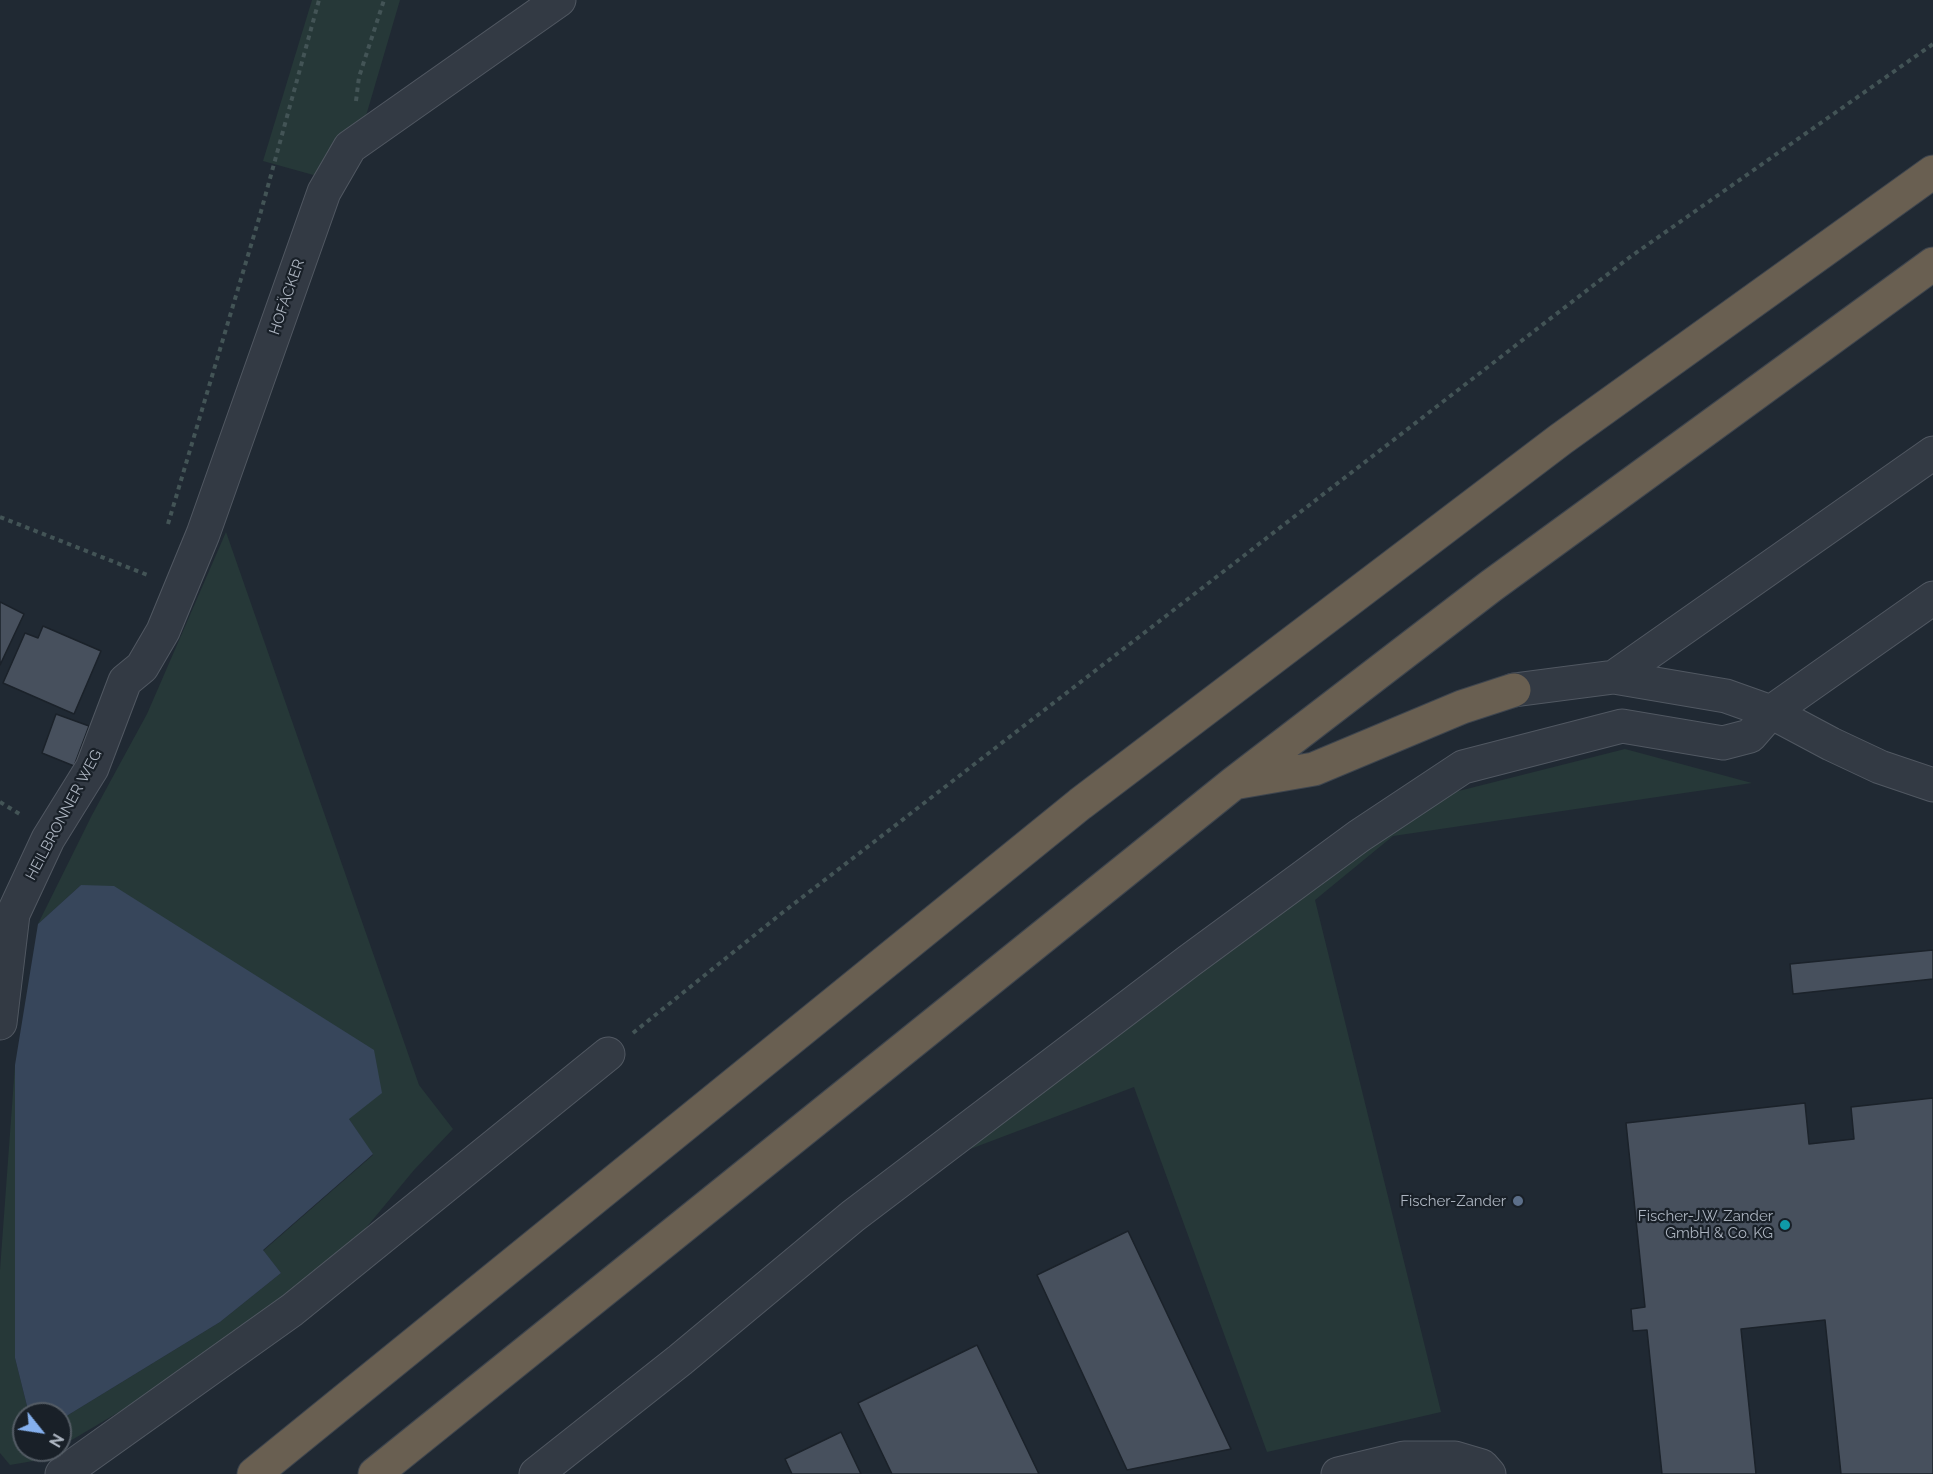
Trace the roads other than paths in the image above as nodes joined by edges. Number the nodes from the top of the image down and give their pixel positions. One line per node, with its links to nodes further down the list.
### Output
1 (559, 0): 8 (street, HOFÄCKER)
2 (1933, 172): 16 (highway)
3 (1933, 264): 11 (highway)
4 (1933, 453): 7 (street)
5 (1933, 598): 6 (street)
6 (1917, 623): 10 (street)
7 (1614, 677): 9 (street); 10 (street)
8 (125, 681): 13 (street, HEILBRONNER WEG)
9 (1514, 690): 11 (highway)
10 (1772, 712): 12 (street); 18 (street)
11 (1234, 783): 17 (highway)
12 (1933, 785)
13 (0, 1023)
14 (608, 1054): 15 (street)
15 (62, 1474)
16 (254, 1474)
17 (375, 1474)
18 (536, 1474)
19 (1338, 1474): 20 (street)
20 (1489, 1474)

